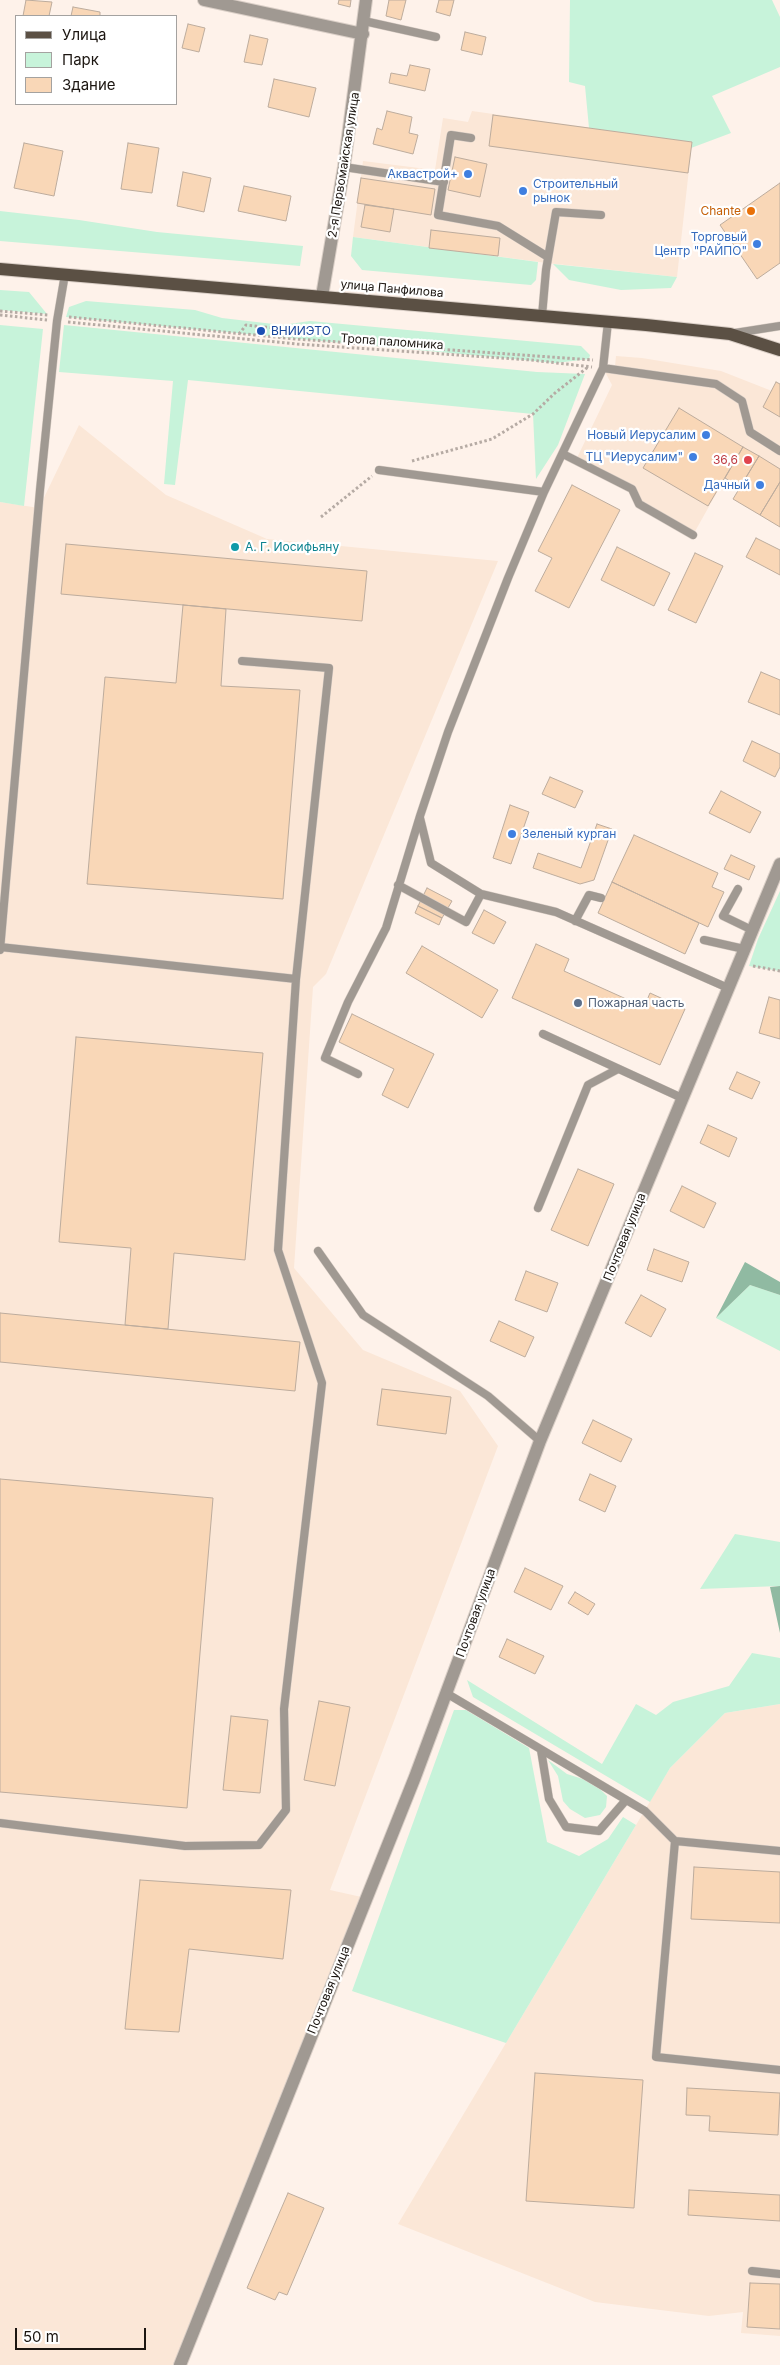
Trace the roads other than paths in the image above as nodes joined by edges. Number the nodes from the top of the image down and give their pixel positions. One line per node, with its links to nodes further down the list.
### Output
1 (204, 0): 4 (street)
2 (366, 0): 3 (street, 2-я Первомайская улица)
3 (364, 21): 4 (street, 2-я Первомайская улица); 5 (lane)
4 (363, 34): 7 (street, 2-я Первомайская улица)
5 (436, 37)
6 (471, 138): 8 (lane)
7 (344, 167): 8 (lane); 13 (street, 2-я Первомайская улица)
8 (444, 182): 10 (lane)
9 (600, 215): 10 (lane)
10 (548, 257): 14 (lane)
11 (0, 268): 12 (main road, улица Панфилова)
12 (64, 274): 13 (main road, улица Панфилова); 35 (lane)
13 (322, 296): 14 (main road, улица Панфилова)
14 (542, 316): 15 (main road, улица Панфилова)
15 (608, 322): 17 (main road, улица Панфилова); 19 (lane)
16 (780, 326): 17 (lane)
17 (730, 334): 18 (main road, улица Панфилова)
18 (780, 350)
19 (604, 364): 20 (lane); 21 (lane)
20 (780, 451)
21 (563, 454): 23 (lane); 24 (lane)
22 (379, 470): 23 (lane)
23 (544, 492): 26 (lane)
24 (693, 535)
25 (242, 661): 37 (lane)
26 (420, 816): 28 (lane); 30 (lane)
27 (780, 864): 33 (street, Почтовая улица)
28 (398, 886): 30 (lane); 41 (lane)
29 (738, 889): 33 (lane)
30 (481, 894): 32 (lane)
31 (601, 898): 32 (lane)
32 (575, 920): 38 (lane)
33 (752, 930): 36 (street, Почтовая улица)
34 (704, 940): 36 (lane)
35 (0, 948): 37 (lane)
36 (744, 949): 38 (street, Почтовая улица)
37 (296, 979): 49 (lane)
38 (728, 988): 42 (street, Почтовая улица)
39 (543, 1034): 40 (lane)
40 (618, 1069): 42 (lane); 43 (lane)
41 (358, 1074)
42 (682, 1098): 45 (street, Почтовая улица)
43 (538, 1208)
44 (318, 1251): 45 (lane)
45 (540, 1441): 46 (street, Почтовая улица)
46 (446, 1693): 47 (lane); 55 (street, Почтовая улица)
47 (541, 1750): 48 (lane); 48 (lane)
48 (626, 1800): 50 (lane)
49 (0, 1822)
50 (675, 1841): 51 (lane); 52 (lane)
51 (780, 1851)
52 (780, 2070)
53 (752, 2271): 54 (lane)
54 (780, 2274)
55 (180, 2365)

